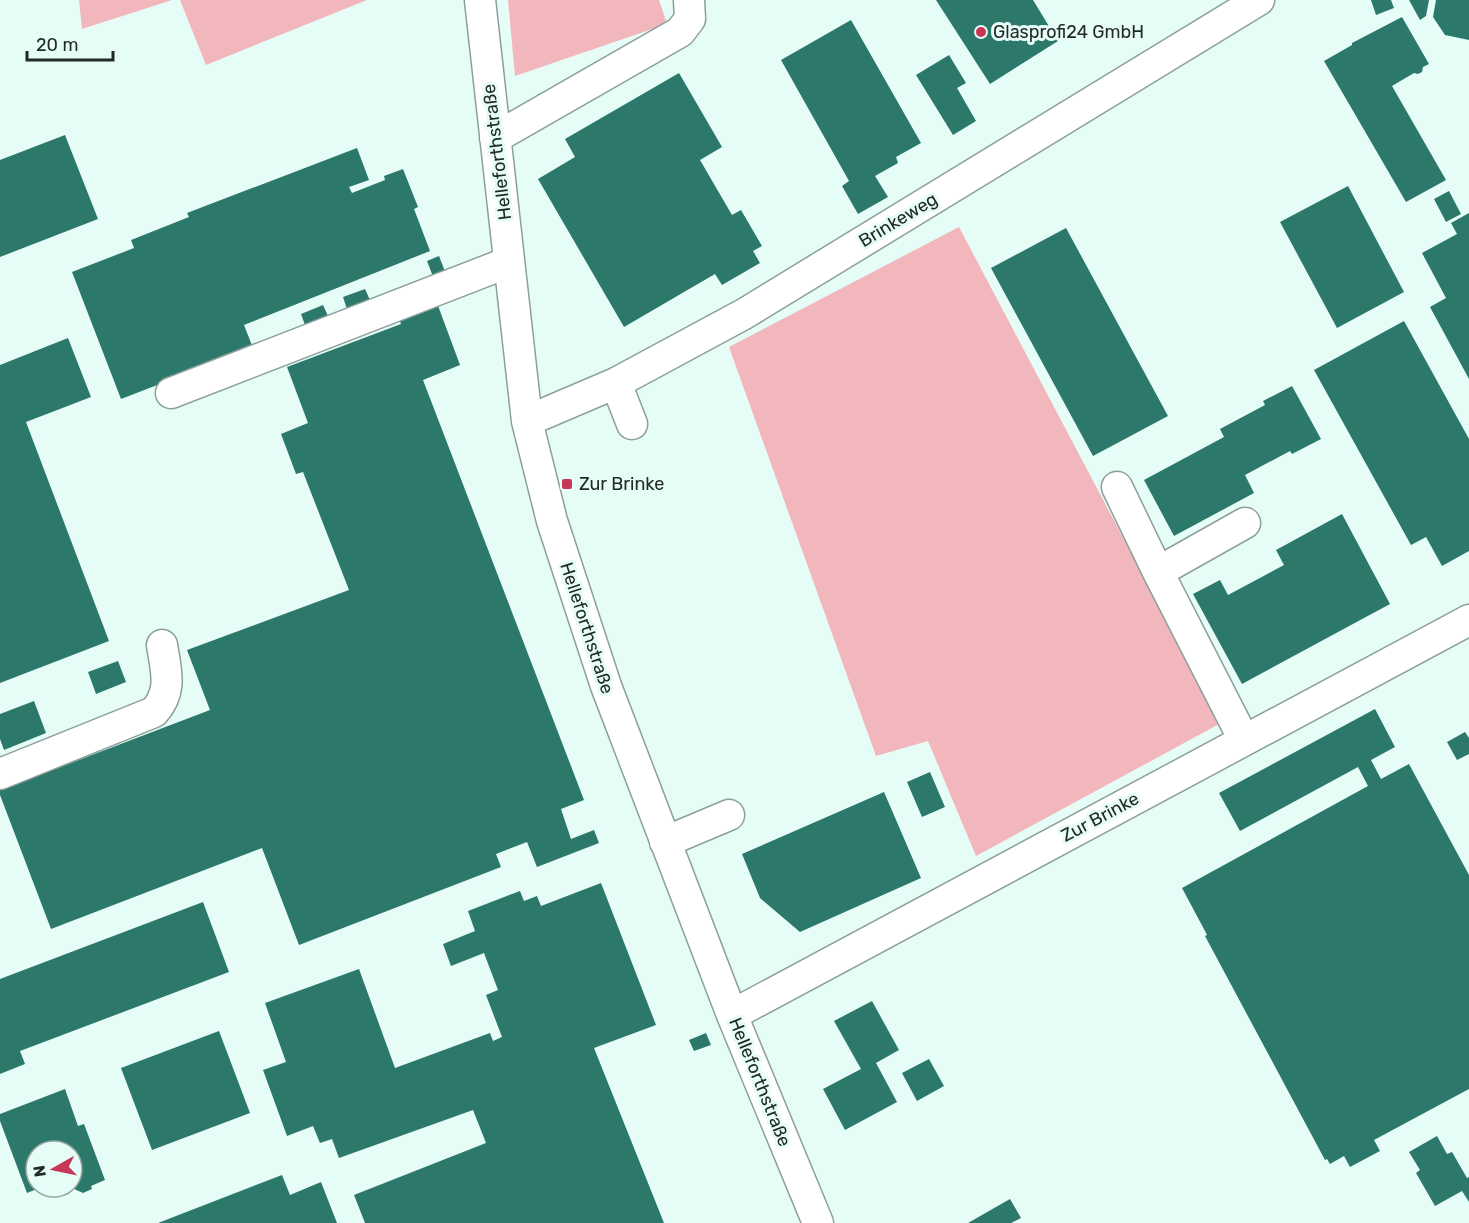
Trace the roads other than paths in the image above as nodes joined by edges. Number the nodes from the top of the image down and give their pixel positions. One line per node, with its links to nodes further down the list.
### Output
1 (480, 0): 4 (street, Helleforthstraße)
2 (689, 0): 4 (street)
3 (1259, 0): 6 (street, Brinkeweg)
4 (495, 138): 5 (street, Helleforthstraße)
5 (509, 262): 7 (street); 8 (street, Helleforthstraße)
6 (616, 382): 8 (street, Brinkeweg); 9 (street)
7 (171, 393)
8 (527, 421): 18 (street, Helleforthstraße)
9 (632, 424)
10 (1117, 487): 12 (street)
11 (1245, 523): 12 (street)
12 (1158, 572): 15 (street)
13 (1469, 620): 15 (street, Zur Brinke)
14 (162, 645): 16 (street)
15 (1244, 740): 19 (street, Zur Brinke)
16 (0, 774)
17 (729, 815): 18 (street)
18 (665, 842): 19 (street, Helleforthstraße)
19 (732, 1015): 20 (street, Helleforthstraße)
20 (818, 1223)

